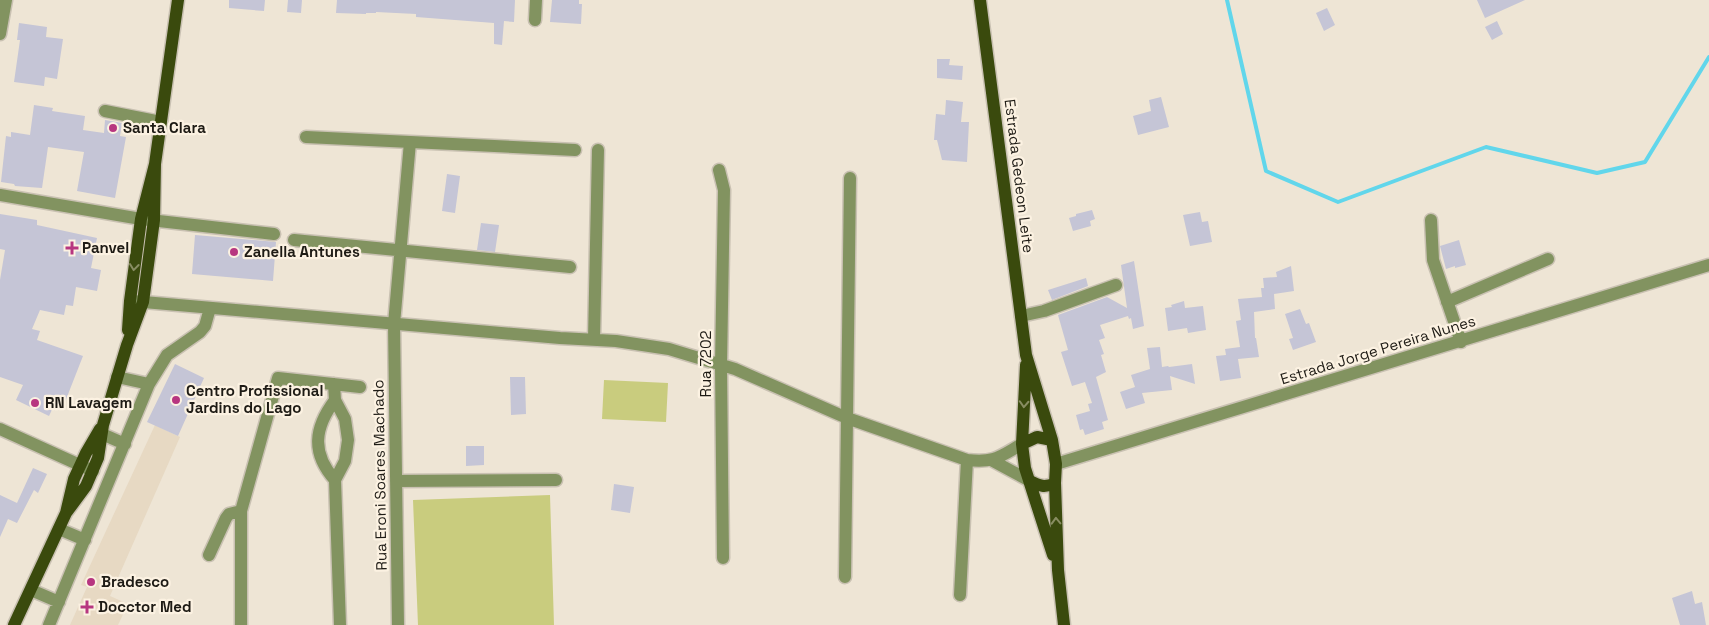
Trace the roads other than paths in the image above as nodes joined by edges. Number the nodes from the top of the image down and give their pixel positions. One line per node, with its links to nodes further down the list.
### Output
1 (6, 0): 6 (street)
2 (178, 0): 8 (main road)
3 (536, 0): 5 (street)
4 (980, 0): 30 (main road, Estrada Gedeon Leite)
5 (534, 20)
6 (0, 31)
7 (104, 111): 8 (street)
8 (161, 122): 13 (main road)
9 (306, 136): 10 (street)
10 (410, 142): 11 (street); 22 (street, Rua Eroni Soares Machado)
11 (576, 150)
12 (598, 150): 32 (street)
13 (155, 164): 17 (main road); 18 (main road)
14 (719, 170): 35 (street, Rua 7202)
15 (850, 178): 41 (street)
16 (0, 195): 17 (street)
17 (141, 219): 18 (street); 27 (main road, one-way to 27)
18 (154, 220): 20 (street); 27 (main road)
19 (1431, 220): 28 (street)
20 (274, 234)
21 (294, 240): 22 (street)
22 (400, 250): 25 (street); 31 (street, Rua Eroni Soares Machado)
23 (1548, 259): 28 (street)
24 (1709, 265): 33 (street, Estrada Jorge Pereira Nunes)
25 (570, 267)
26 (1116, 285): 30 (street)
27 (136, 301): 29 (street); 36 (main road)
28 (1447, 302): 33 (street)
29 (210, 308): 31 (street); 37 (street)
30 (1021, 316): 34 (main road, Estrada Gedeon Leite)
31 (394, 324): 32 (street); 55 (street, Rua Eroni Soares Machado)
32 (594, 339): 35 (street)
33 (1460, 342): 49 (street, Estrada Jorge Pereira Nunes)
34 (1026, 355): 44 (main road, Estrada Gedeon Leite); 46 (main road, Estrada Gedeon Leite, one-way to 46)
35 (721, 365): 41 (street); 63 (street, Rua 7202)
36 (117, 377): 37 (street); 43 (main road)
37 (149, 384): 45 (street)
38 (334, 384): 39 (street); 40 (street); 58 (street)
39 (360, 387)
40 (335, 400): 52 (street); 52 (street)
41 (847, 418): 47 (street); 65 (street)
42 (0, 429): 50 (street)
43 (102, 429): 45 (street); 50 (main road); 51 (main road)
44 (1052, 440): 46 (main road); 49 (main road, Estrada Gedeon Leite)
45 (125, 444): 57 (street)
46 (1022, 444): 48 (street); 54 (main road, Estrada Gedeon Leite)
47 (967, 460): 48 (street); 67 (street)
48 (993, 460): 54 (street)
49 (1056, 464): 56 (main road, Estrada Gedeon Leite)
50 (80, 466): 51 (street); 59 (main road)
51 (90, 476): 57 (street); 59 (main road)
52 (336, 480): 72 (street)
53 (556, 480): 55 (street)
54 (1030, 480): 56 (main road); 64 (main road, Estrada Gedeon Leite)
55 (396, 481): 73 (street, Rua Eroni Soares Machado)
56 (1055, 483): 64 (main road, Estrada Gedeon Leite, one-way to 56)
57 (106, 488): 61 (street)
58 (241, 511): 62 (street); 71 (street)
59 (66, 513): 60 (main road)
60 (59, 529): 61 (street); 66 (main road)
61 (85, 540): 68 (street)
62 (209, 555)
63 (723, 558)
64 (1058, 570): 74 (main road, Estrada Gedeon Leite)
65 (845, 577)
66 (31, 590): 68 (street); 69 (main road)
67 (960, 595)
68 (59, 602): 70 (street)
69 (14, 625)
70 (50, 625)
71 (242, 625)
72 (340, 625)
73 (398, 625)
74 (1064, 625)

